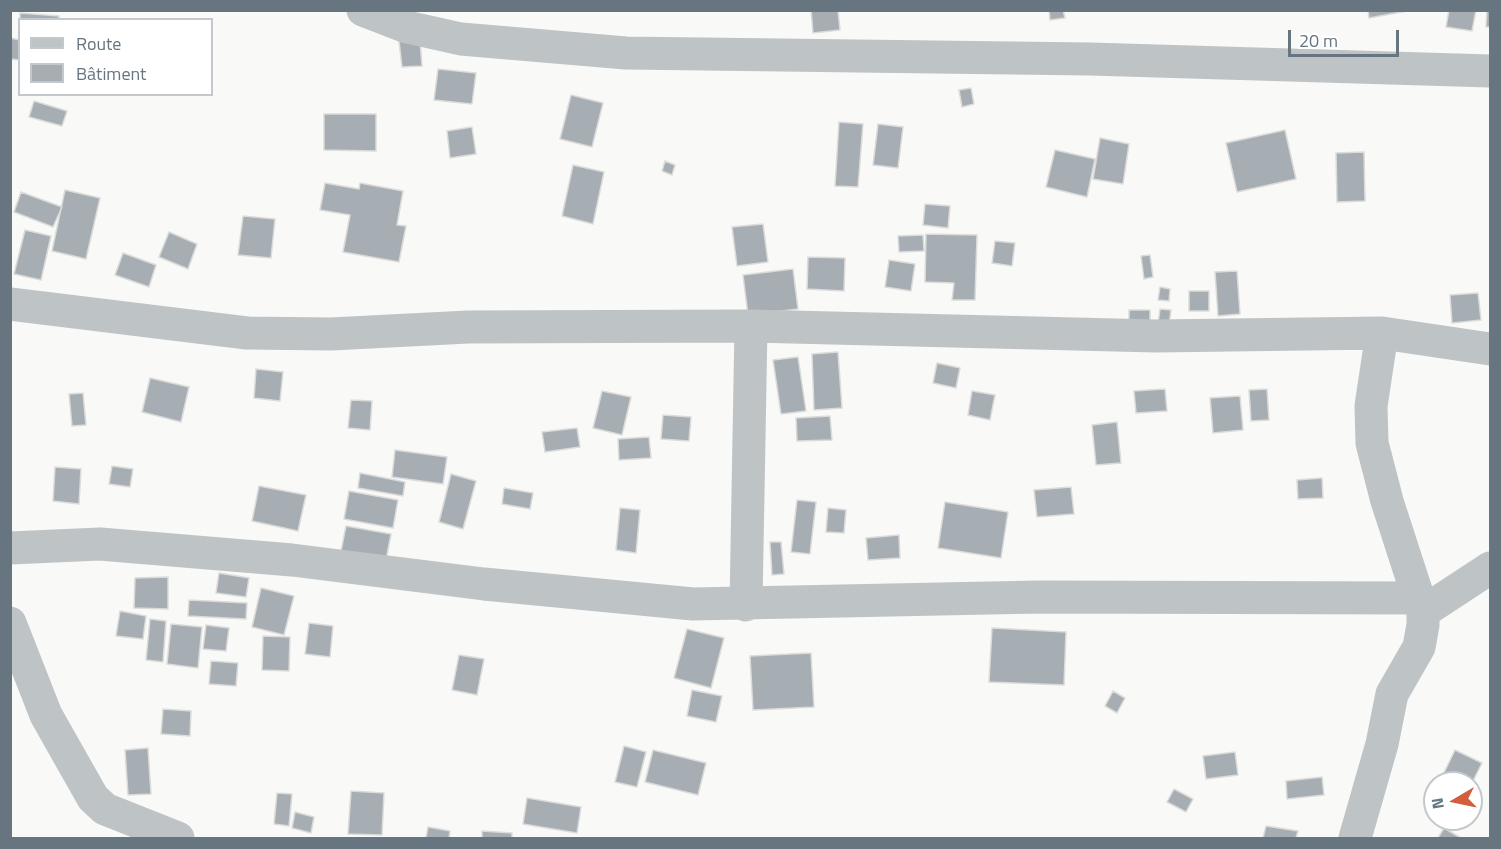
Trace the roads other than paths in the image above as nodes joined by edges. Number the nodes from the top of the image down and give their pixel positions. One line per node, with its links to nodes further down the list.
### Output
1 (363, 10): 2 (street)
2 (1491, 71)
3 (10, 303): 4 (street)
4 (751, 326): 5 (street); 9 (street)
5 (1382, 333): 6 (street); 10 (street)
6 (1491, 349)
7 (10, 548): 9 (street)
8 (1491, 568): 10 (street)
9 (746, 605): 10 (street)
10 (1421, 605): 13 (street)
11 (10, 623): 12 (street)
12 (178, 838)
13 (1355, 838)

